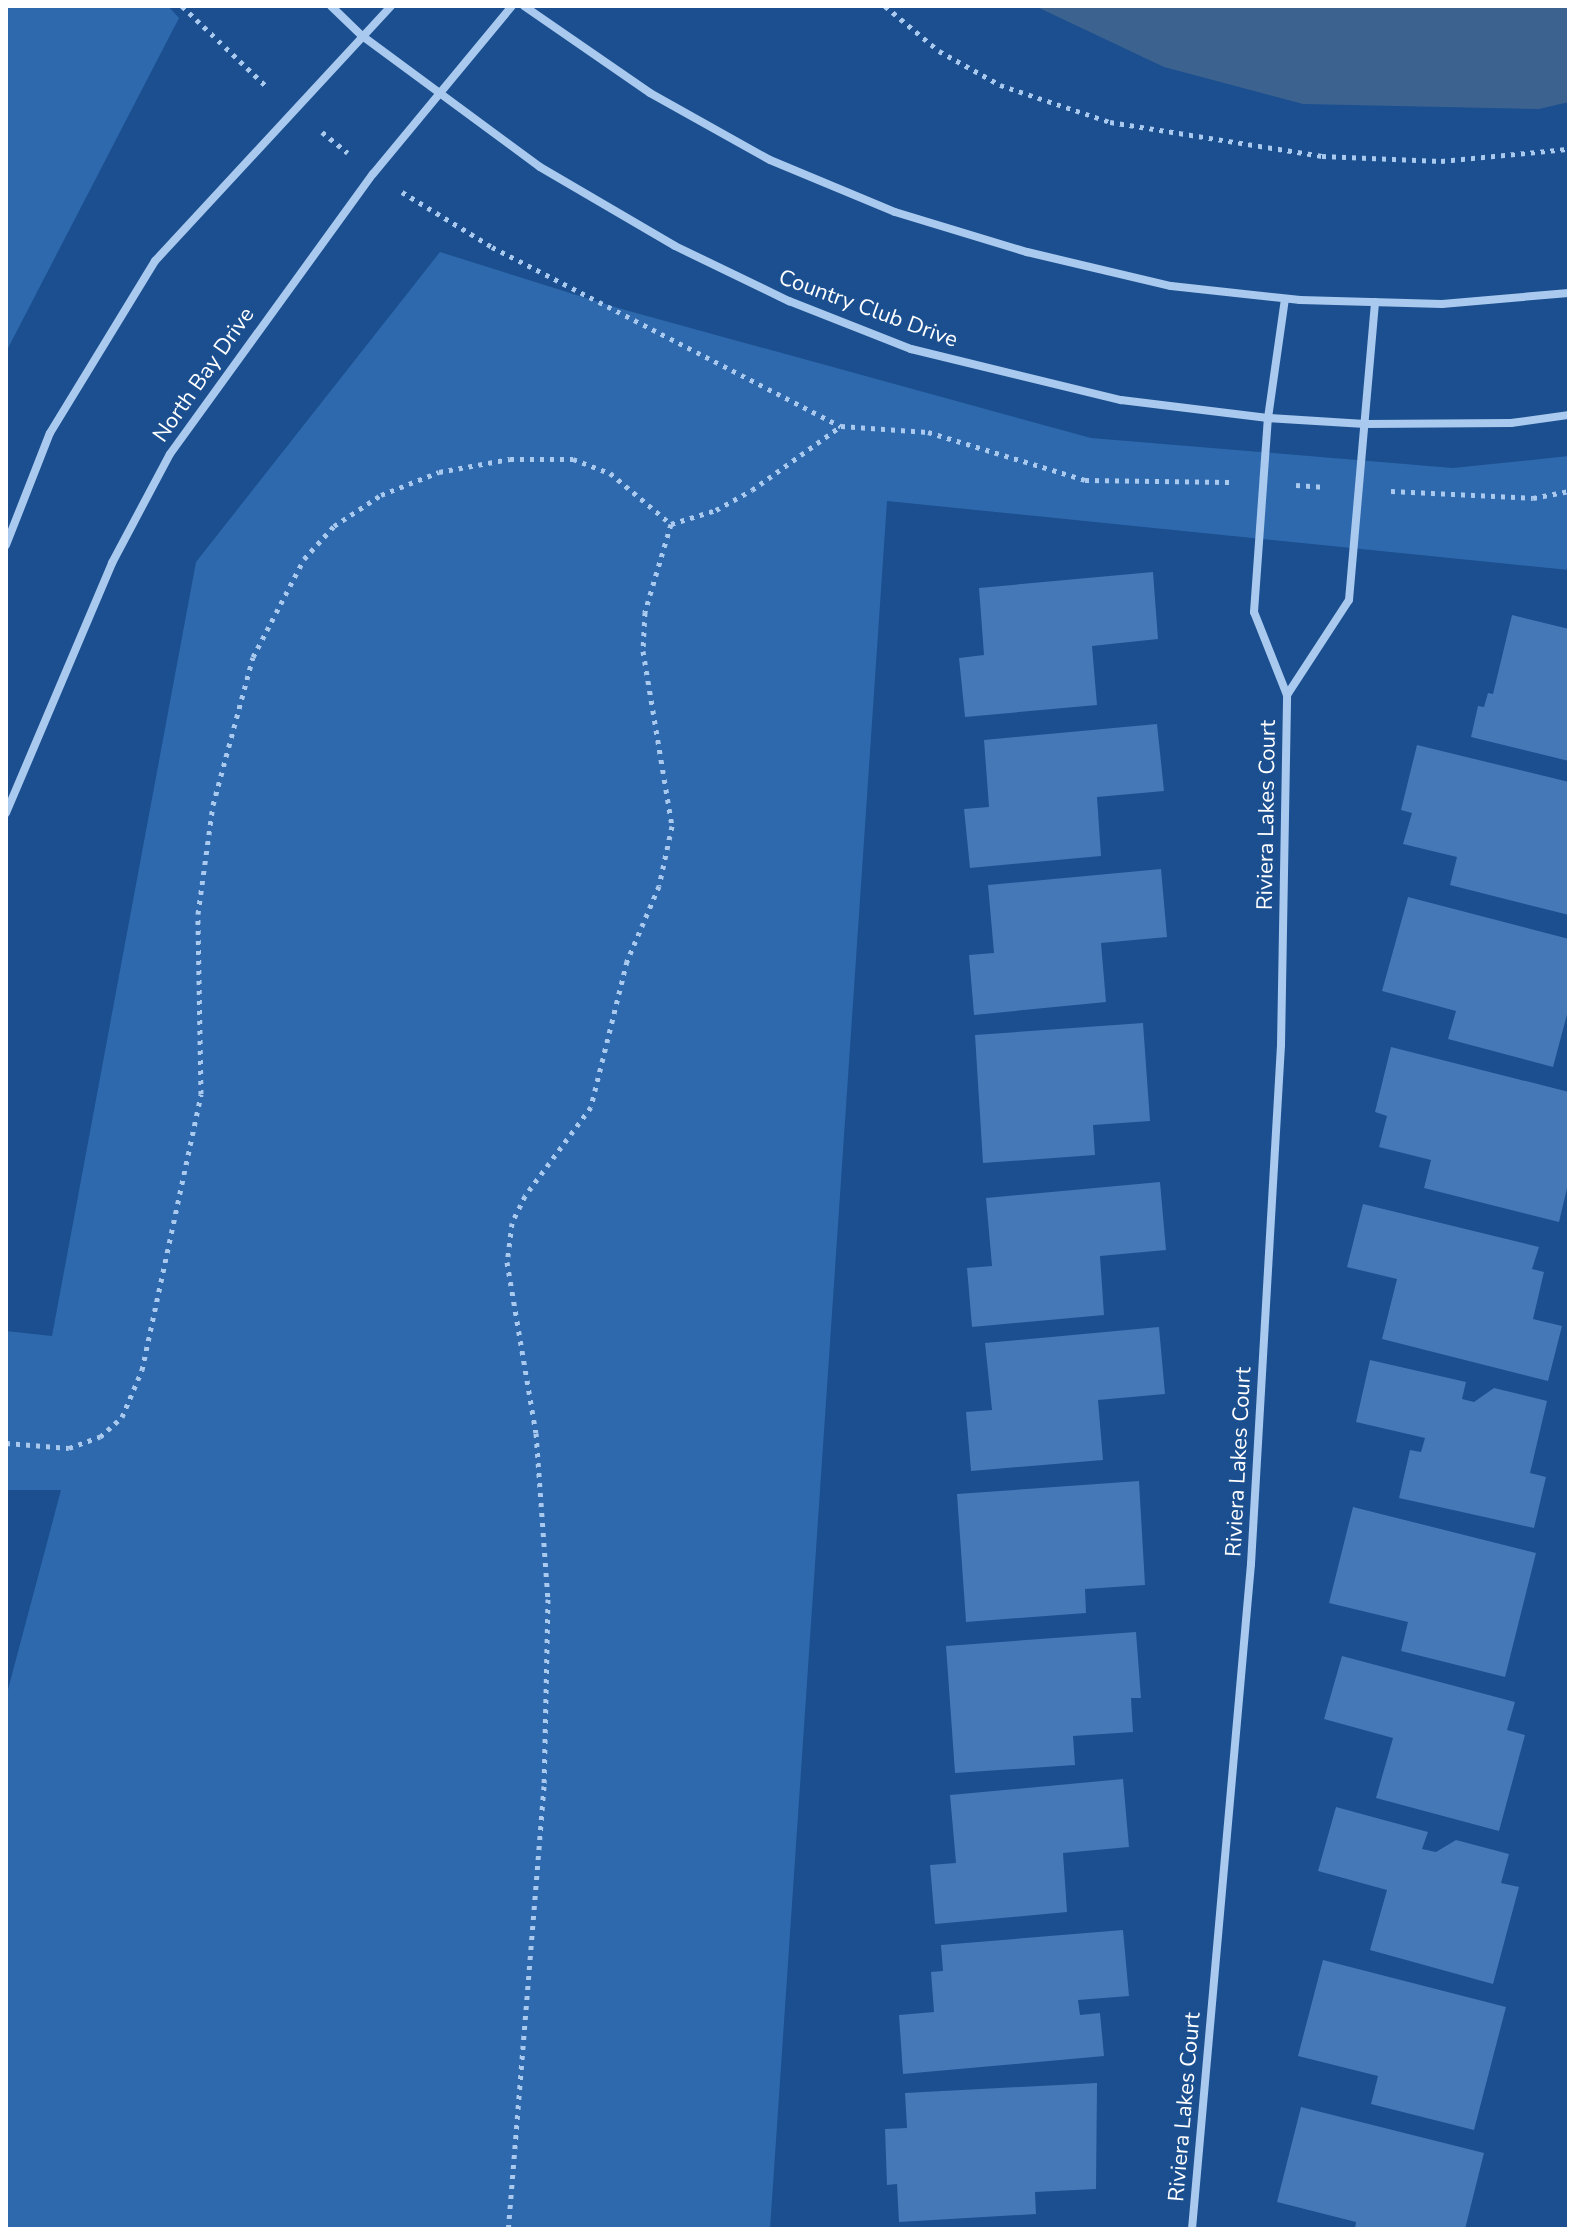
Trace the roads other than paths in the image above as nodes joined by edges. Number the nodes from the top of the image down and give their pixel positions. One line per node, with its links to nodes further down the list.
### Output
1 (331, 6): 5 (street, Country Club Drive)
2 (391, 6): 5 (street)
3 (512, 6): 6 (street, North Bay Drive)
4 (524, 6): 8 (street)
5 (361, 35): 6 (street, Country Club Drive); 13 (street)
6 (440, 96): 11 (street, Country Club Drive); 15 (street, North Bay Drive)
7 (1569, 293): 9 (street)
8 (1285, 299): 9 (street); 11 (street, Riviera Lakes Court)
9 (1375, 302): 12 (street, Riviera Lakes Court)
10 (1569, 415): 12 (street, Country Club Drive)
11 (1268, 418): 12 (street, Country Club Drive); 14 (street, Riviera Lakes Court)
12 (1365, 424): 14 (street, Riviera Lakes Court)
13 (6, 545)
14 (1287, 695): 16 (street, Riviera Lakes Court)
15 (6, 813)
16 (1192, 2229)

